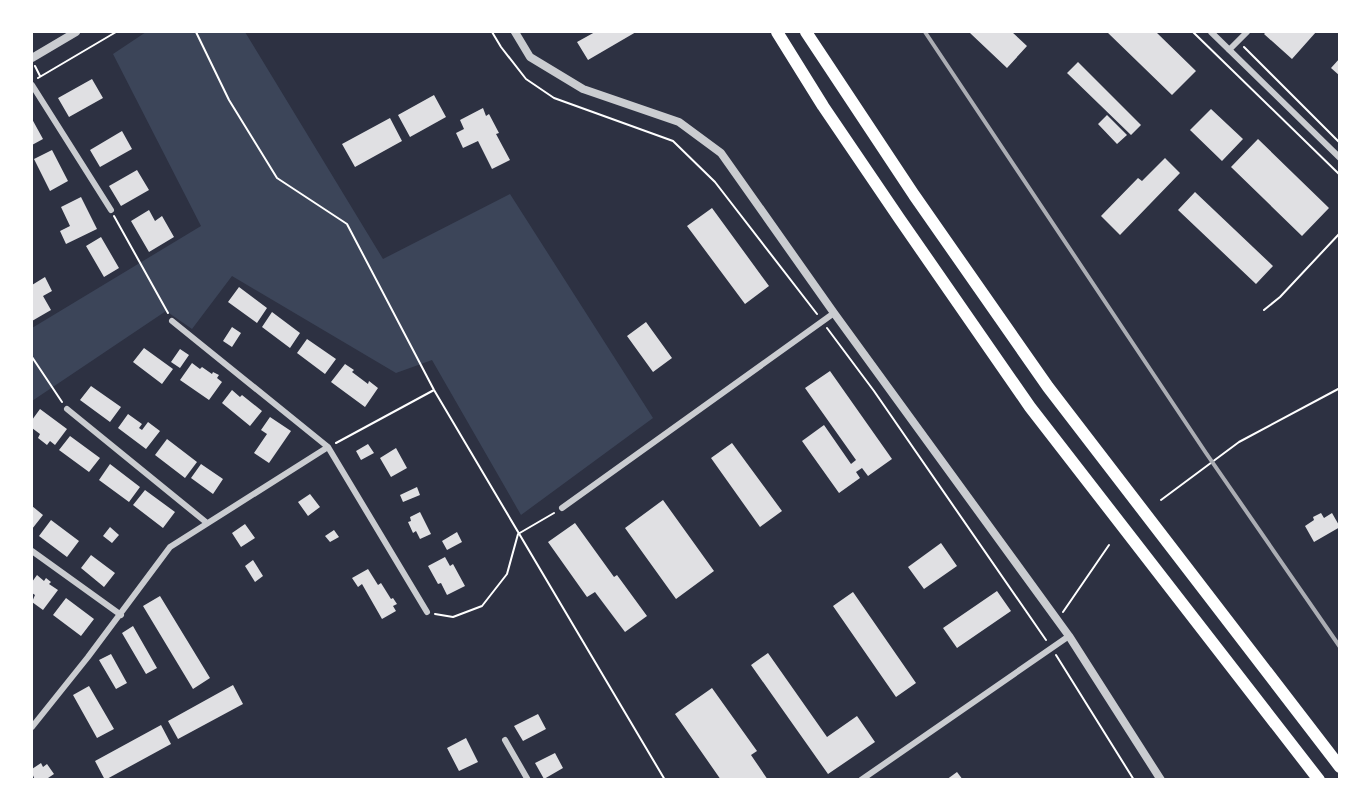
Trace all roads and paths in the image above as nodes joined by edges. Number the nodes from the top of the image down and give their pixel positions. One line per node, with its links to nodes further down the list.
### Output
1 (76, 32): 13 (street)
2 (116, 32): 14 (path)
3 (196, 32): 27 (path)
4 (492, 32): 24 (path)
5 (515, 32): 22 (street)
6 (777, 32): 49 (highway)
7 (806, 32): 43 (highway)
8 (1193, 32): 18 (path)
9 (1211, 32): 12 (street)
10 (1247, 32): 11 (street)
11 (1238, 41): 12 (street); 16 (path)
12 (1229, 50): 17 (street)
13 (32, 59): 14 (path)
14 (40, 76): 15 (path)
15 (32, 83): 19 (street)
16 (1340, 142)
17 (1340, 158)
18 (1340, 175)
19 (111, 210): 23 (path)
20 (1340, 233): 21 (path)
21 (1264, 310)
22 (834, 313): 24 (street); 38 (street)
23 (172, 321): 29 (street)
24 (822, 321): 31 (street); 40 (path)
25 (32, 357): 28 (path)
26 (1340, 388): 30 (path)
27 (434, 390): 29 (path); 33 (path)
28 (67, 409): 32 (street)
29 (328, 447): 32 (street); 36 (street)
30 (1161, 500)
31 (562, 508): 33 (path)
32 (207, 523): 37 (street)
33 (518, 534): 36 (path); 45 (path)
34 (1109, 545): 38 (path)
35 (32, 551): 37 (street)
36 (428, 612)
37 (121, 615): 41 (street)
38 (1058, 620): 39 (street)
39 (1069, 636): 40 (street); 48 (street)
40 (1052, 648): 46 (street); 47 (path)
41 (32, 727)
42 (505, 740): 44 (street)
43 (1340, 767)
44 (528, 780)
45 (665, 780)
46 (861, 780)
47 (1134, 780)
48 (1161, 780)
49 (1319, 780)

